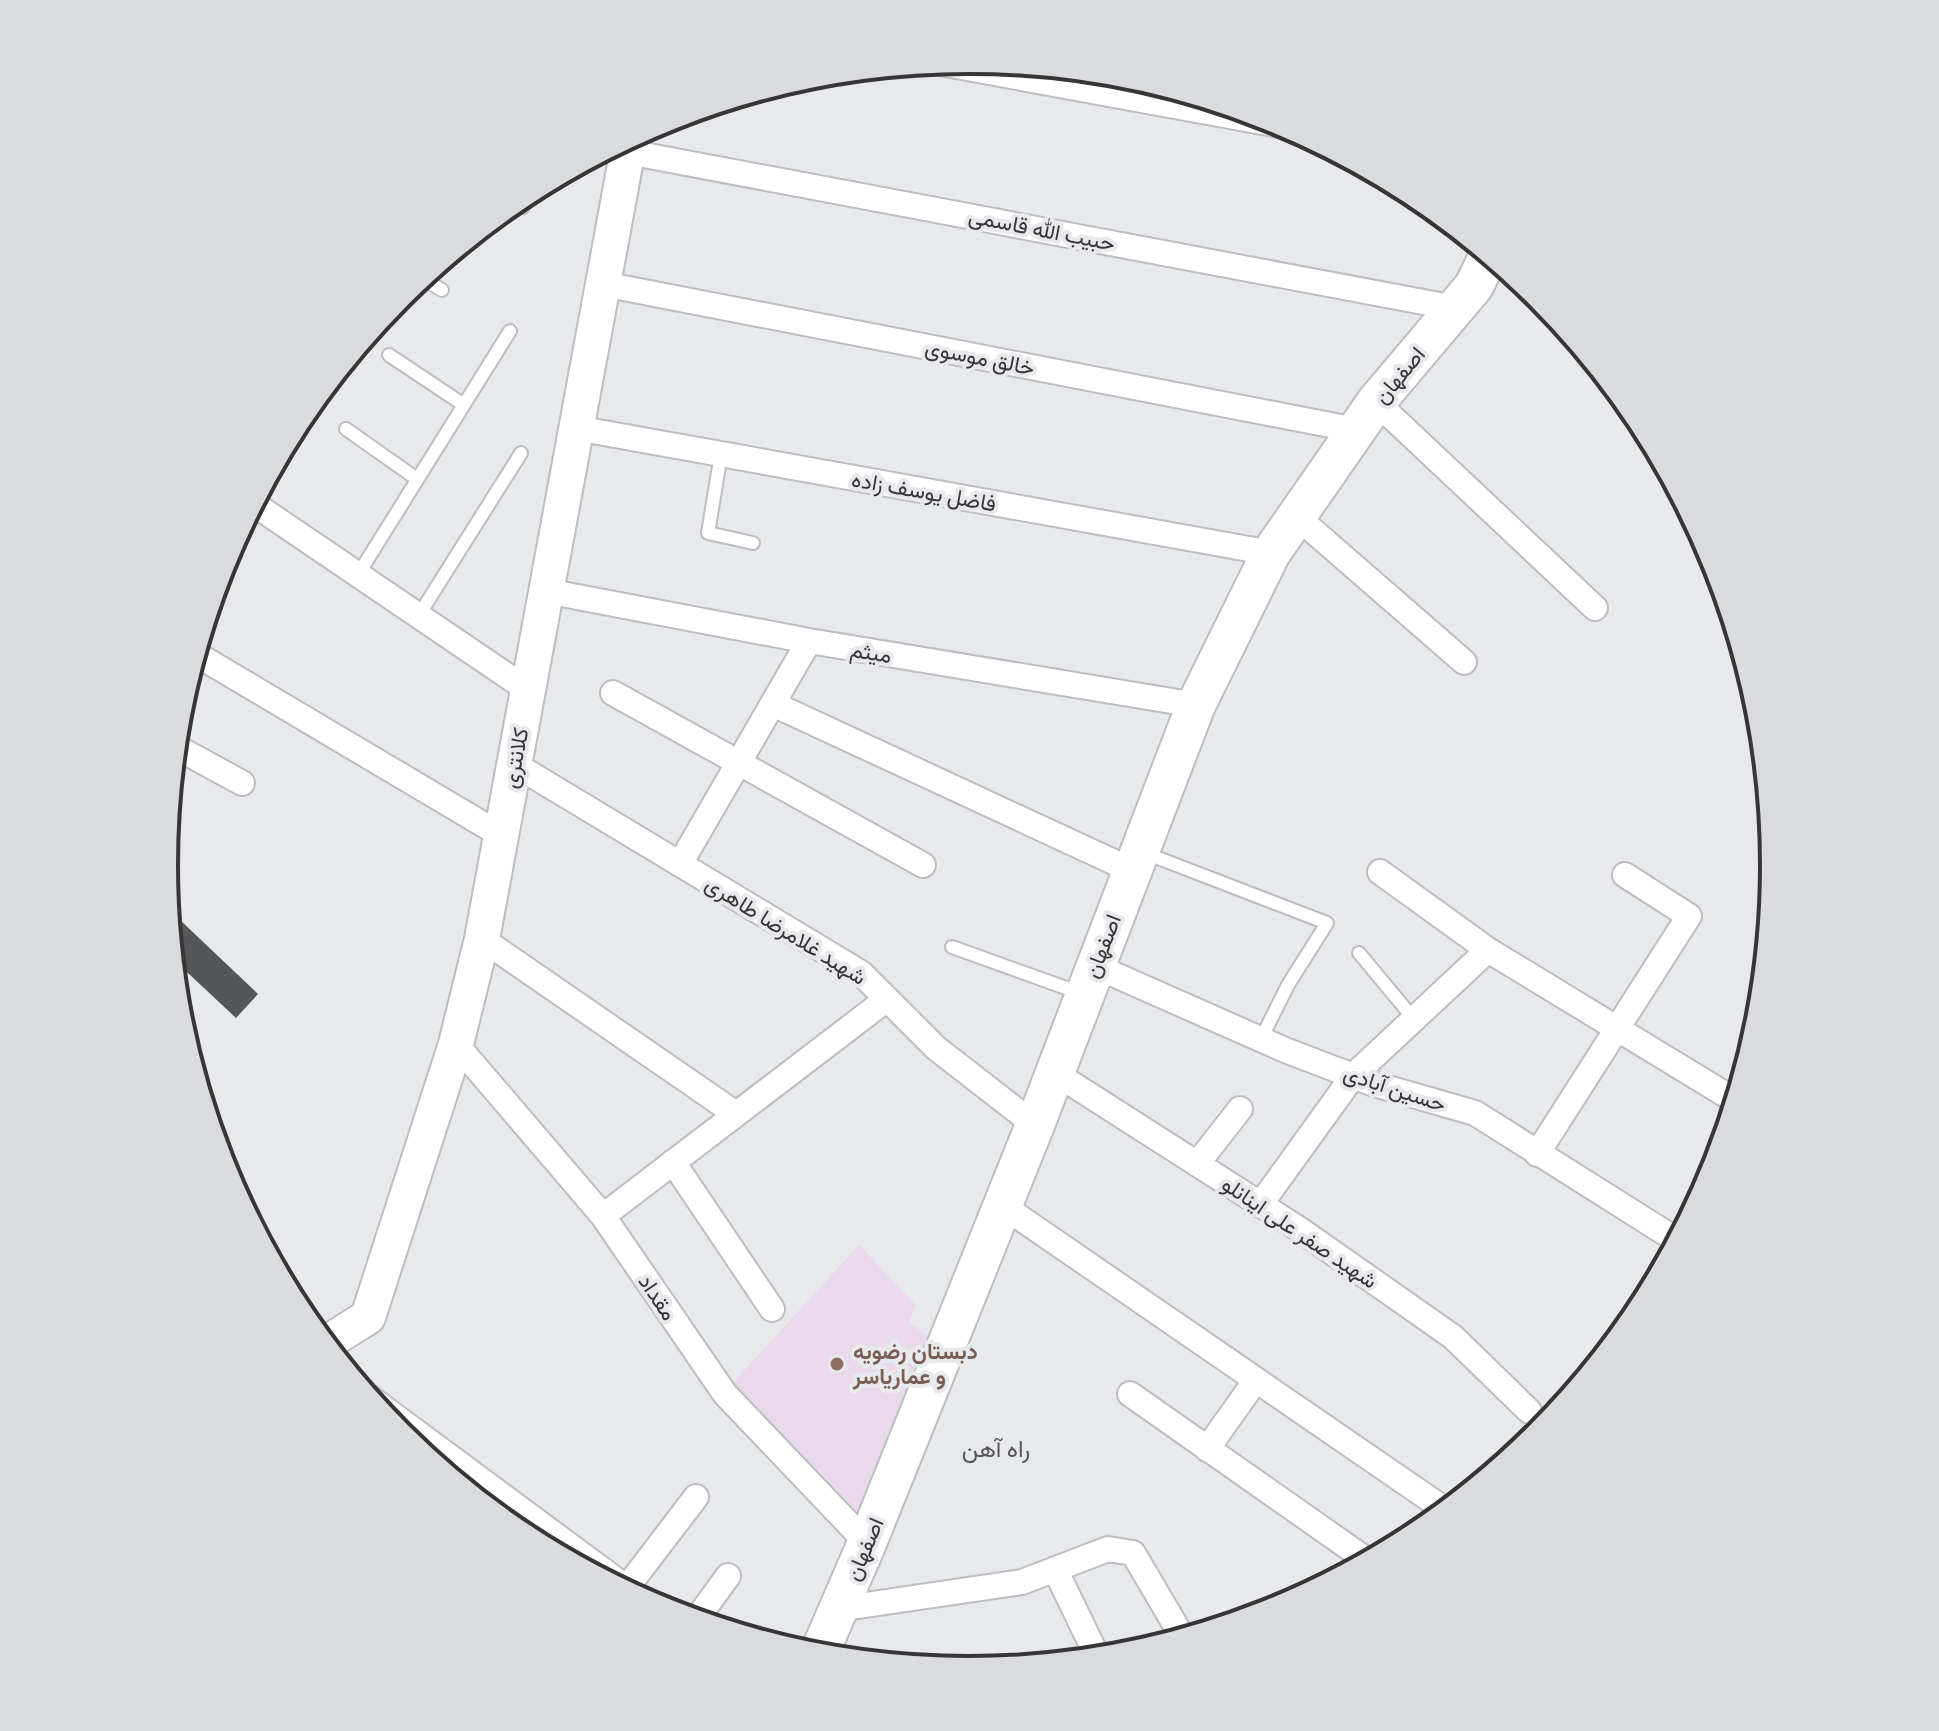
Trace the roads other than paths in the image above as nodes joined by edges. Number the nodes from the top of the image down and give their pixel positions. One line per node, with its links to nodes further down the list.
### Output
1 (639, 147): 4 (street, حبیب الله قاسمی)
2 (628, 152): 6 (street, کلانتری)
3 (1496, 275): 4 (main road, اصفهان)
4 (1473, 283): 11 (main road, اصفهان)
5 (433, 284): 7 (lane)
6 (603, 284): 11 (street, خالق موسوی); 12 (street, کلانتری)
7 (442, 290)
8 (510, 331): 10 (lane)
9 (389, 355): 10 (lane)
10 (464, 405): 16 (lane)
11 (1366, 416): 18 (main road, اصفهان); 23 (street)
12 (576, 428): 15 (street, فاضل یوسف زاده); 22 (street, کلانتری)
13 (346, 429): 16 (lane)
14 (521, 453): 24 (lane)
15 (721, 454): 19 (lane); 20 (street, فاضل یوسف زاده)
16 (417, 479): 21 (lane)
17 (263, 510): 21 (street)
18 (1296, 516): 20 (main road, اصفهان); 27 (street)
19 (753, 543)
20 (1271, 553): 31 (main road, اصفهان)
21 (359, 573): 24 (street)
22 (546, 591): 25 (street, میثم); 28 (street, کلانتری)
23 (1595, 608)
24 (419, 615): 28 (street)
25 (809, 641): 30 (street); 31 (street, میثم)
26 (205, 660): 36 (street)
27 (1464, 662)
28 (528, 690): 33 (street, کلانتری)
29 (613, 693): 34 (street)
30 (773, 704): 34 (street); 37 (street)
31 (1196, 705): 37 (main road, اصفهان)
32 (186, 753): 35 (street)
33 (514, 764): 36 (street, کلانتری); 38 (street, شهید غلامرضا طاهری)
34 (738, 764): 38 (street); 39 (street)
35 (242, 783)
36 (501, 835): 42 (street, کلانتری)
37 (1135, 860): 46 (main road, اصفهان); 50 (lane)
38 (680, 864): 47 (street, شهید غلامرضا طاهری)
39 (923, 865)
40 (1380, 872): 44 (street)
41 (1625, 875): 49 (street)
42 (482, 939): 51 (street, کلانتری); 56 (street)
43 (952, 947): 46 (lane)
44 (1488, 950): 48 (street); 49 (street)
45 (1359, 953): 48 (lane)
46 (1090, 980): 50 (street, حسین آبادی); 52 (main road, اصفهان)
47 (887, 999): 56 (street); 57 (street, شهید غلامرضا طاهری)
48 (1414, 1019): 53 (street)
49 (1616, 1030): 54 (street); 58 (street)
50 (1261, 1039): 53 (street, حسین آبادی)
51 (456, 1044): 63 (street, مقداد); 66 (street, کلانتری)
52 (1055, 1073): 57 (main road, اصفهان); 60 (street, شهید صفر علی اینانلو)
53 (1353, 1076): 58 (street, حسین آبادی); 61 (street)
54 (1726, 1095)
55 (1240, 1109): 60 (street)
56 (736, 1114): 59 (street)
57 (1035, 1125): 62 (main road, اصفهان)
58 (1537, 1154): 64 (street, حسین آبادی)
59 (673, 1162): 63 (street); 65 (street)
60 (1197, 1164): 61 (street, شهید صفر علی اینانلو)
61 (1260, 1205): 69 (street, شهید صفر علی اینانلو)
62 (1003, 1206): 67 (street); 73 (main road, اصفهان)
63 (603, 1216): 73 (street, مقداد)
64 (1669, 1235)
65 (772, 1309)
66 (335, 1338)
67 (1256, 1380): 70 (street); 72 (street)
68 (1130, 1394): 70 (street)
69 (1529, 1411)
70 (1207, 1449): 74 (street)
71 (696, 1497): 77 (street)
72 (1436, 1504)
73 (867, 1543): 78 (main road, اصفهان)
74 (1359, 1554)
75 (1055, 1569): 78 (street); 80 (street); 82 (street)
76 (728, 1576): 79 (street)
77 (637, 1583)
78 (838, 1609): 81 (main road, اصفهان)
79 (703, 1610)
80 (1178, 1629)
81 (823, 1643)
82 (1093, 1647)

